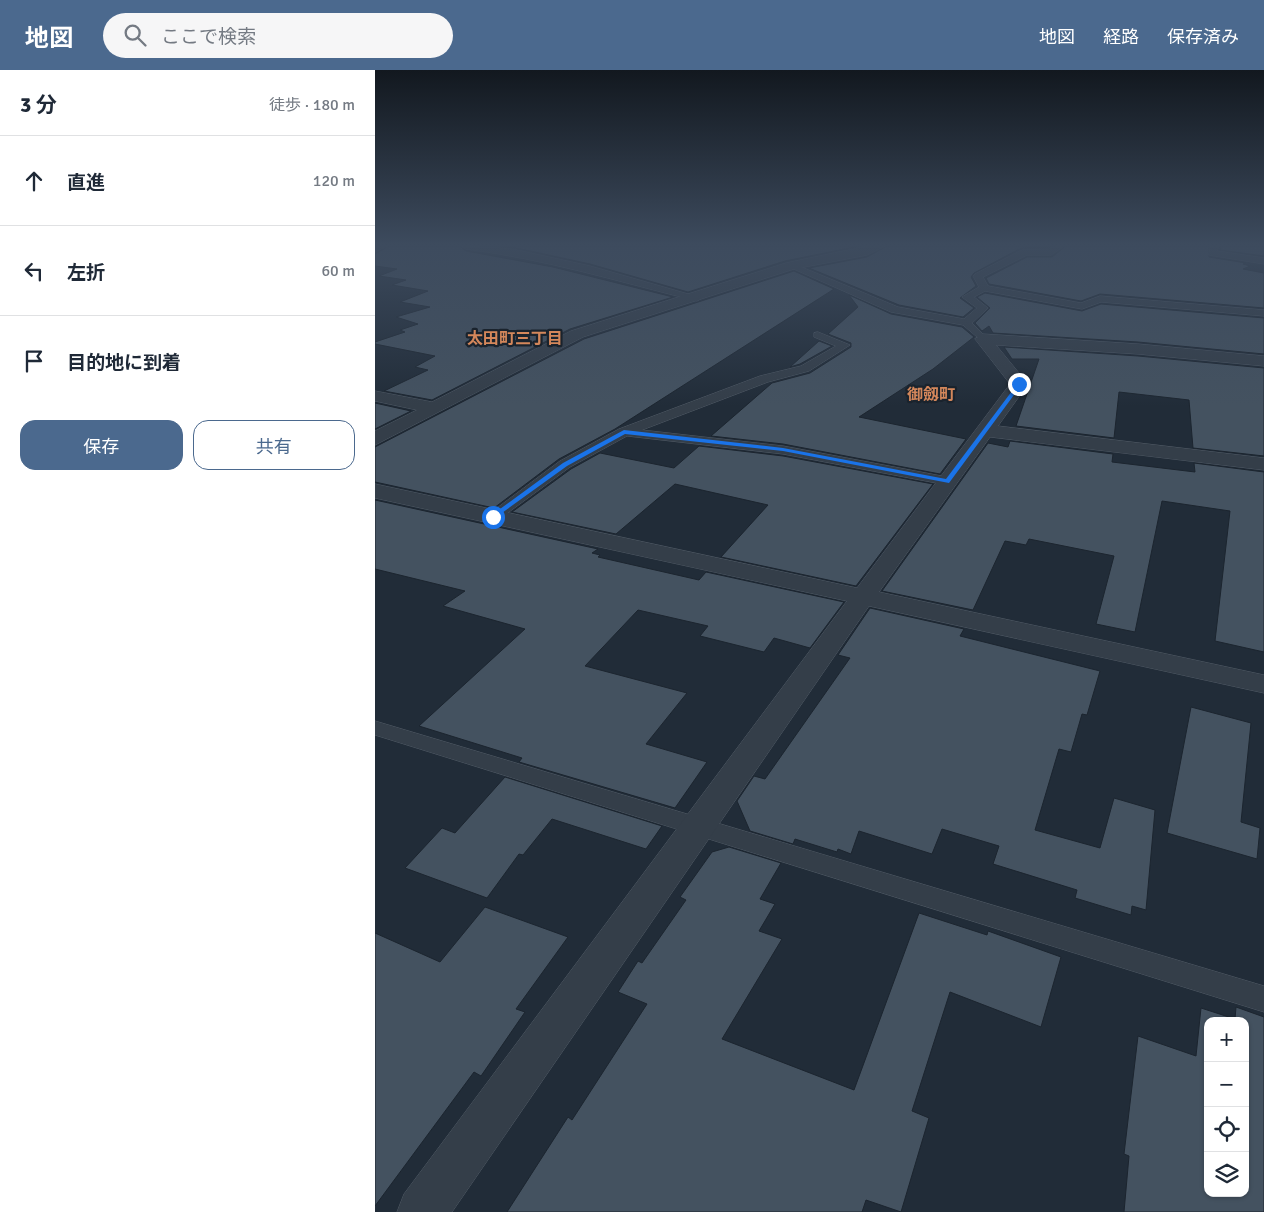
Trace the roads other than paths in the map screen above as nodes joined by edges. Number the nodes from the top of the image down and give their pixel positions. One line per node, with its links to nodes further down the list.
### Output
1 (692, 299): 13 (street)
2 (870, 299): 8 (lane)
3 (970, 299): 8 (lane)
4 (1046, 299): 5 (lane)
5 (1099, 299)
6 (1103, 299): 7 (lane)
7 (1264, 313)
8 (966, 323): 10 (lane)
9 (818, 336): 15 (lane)
10 (983, 339): 11 (street); 14 (street)
11 (1264, 361)
12 (375, 396): 13 (street)
13 (435, 408): 16 (street)
14 (984, 430): 17 (street); 18 (street)
15 (624, 432): 18 (lane); 20 (lane)
16 (375, 439)
17 (1264, 464)
18 (947, 481): 21 (street)
19 (375, 491): 20 (street)
20 (493, 517): 21 (street)
21 (863, 597): 22 (street); 24 (street)
22 (1264, 684)
23 (375, 728): 24 (lane)
24 (700, 827): 25 (lane); 26 (street)
25 (1264, 999)
26 (422, 1212)

